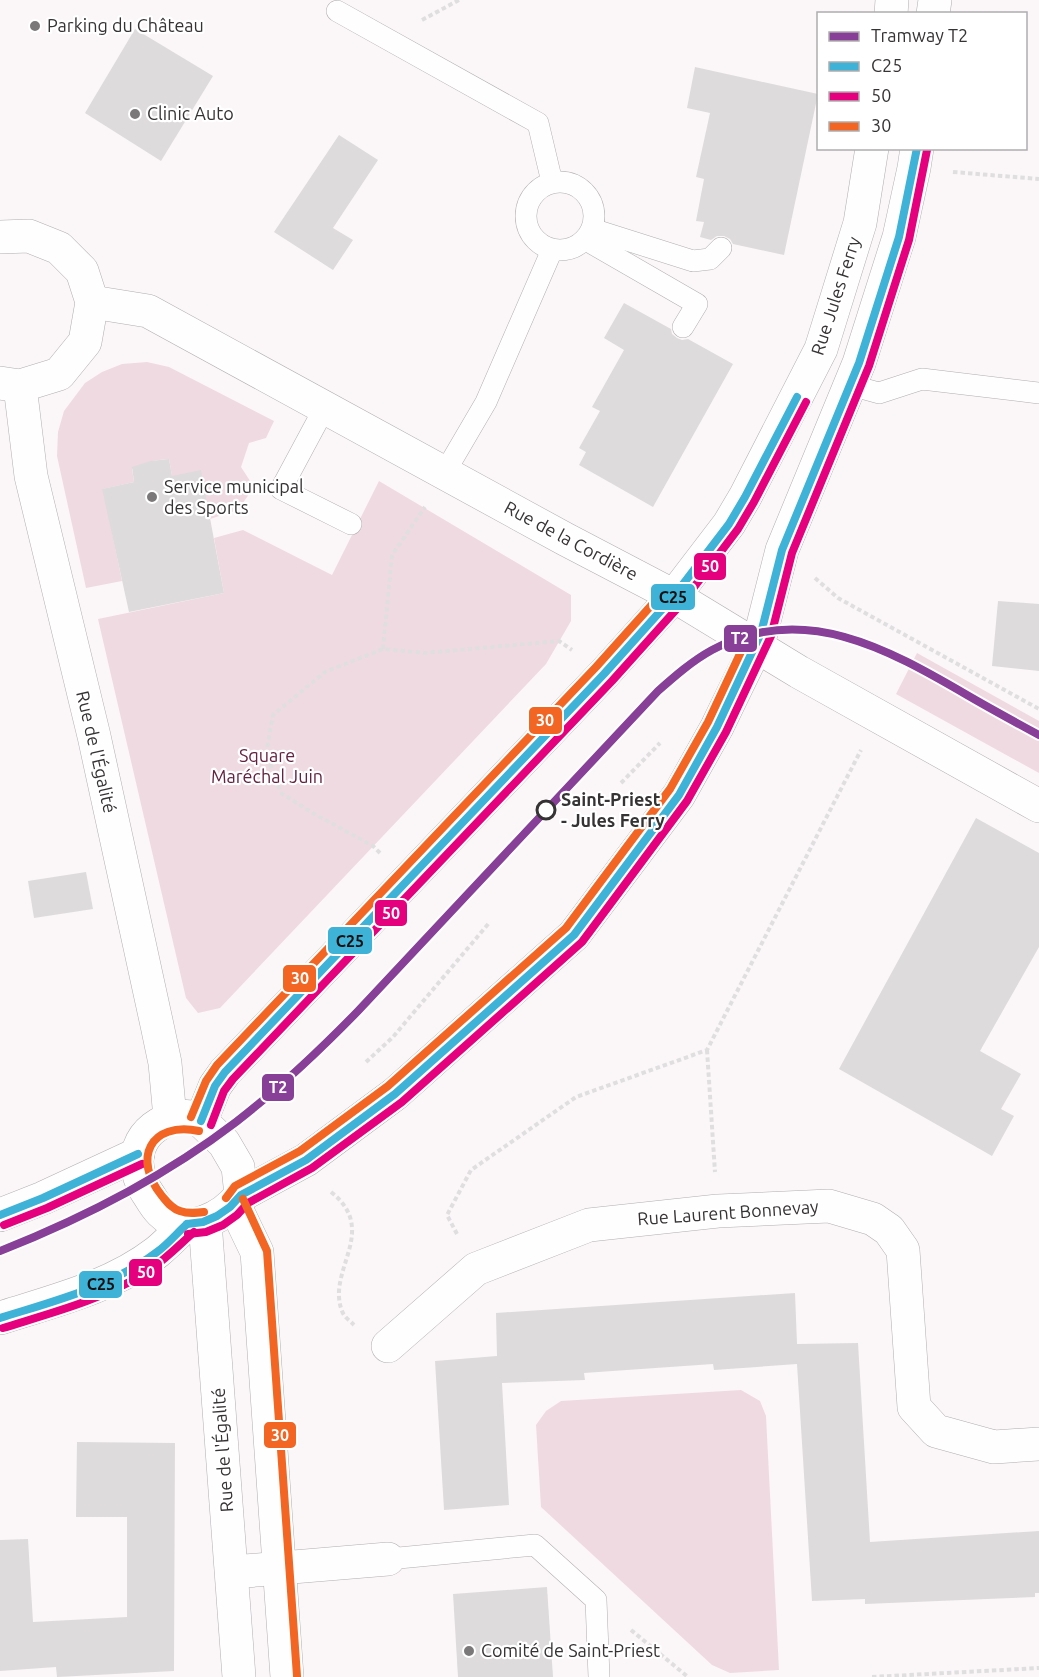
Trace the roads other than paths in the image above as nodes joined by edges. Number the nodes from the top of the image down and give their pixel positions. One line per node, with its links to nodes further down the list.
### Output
1 (337, 11): 4 (lane)
2 (872, 150): 17 (street, Rue Jules Ferry)
3 (917, 150): 12 (street)
4 (552, 182): 5 (lane); 8 (lane)
5 (589, 234): 7 (lane); 8 (lane); 10 (lane)
6 (0, 237): 9 (street)
7 (721, 248)
8 (552, 250): 15 (lane)
9 (92, 302): 11 (street); 14 (street, Rue de la Cordière)
10 (683, 327)
11 (10, 384): 20 (street, Rue de l'Égalité)
12 (850, 385): 13 (lane); 18 (street)
13 (1039, 393)
14 (325, 407): 15 (street, Rue de la Cordière); 16 (lane)
15 (445, 472): 17 (street, Rue de la Cordière)
16 (351, 524)
17 (674, 596): 18 (street, Rue de la Cordière); 20 (street, Rue Jules Ferry)
18 (756, 645): 19 (street, Rue de la Cordière); 22 (street)
19 (1039, 806)
20 (186, 1120): 21 (street); 22 (street)
21 (138, 1154): 23 (street); 24 (street)
22 (237, 1199): 24 (street); 29 (street)
23 (0, 1215)
24 (196, 1223): 25 (street); 30 (street, Rue de l'Égalité)
25 (0, 1318)
26 (388, 1346): 27 (street, Rue Laurent Bonnevay)
27 (1039, 1444)
28 (388, 1558): 29 (street); 33 (lane)
29 (280, 1567): 30 (street); 32 (street)
30 (233, 1572): 31 (street, Rue de l'Égalité)
31 (239, 1677)
32 (287, 1677)
33 (599, 1677)

